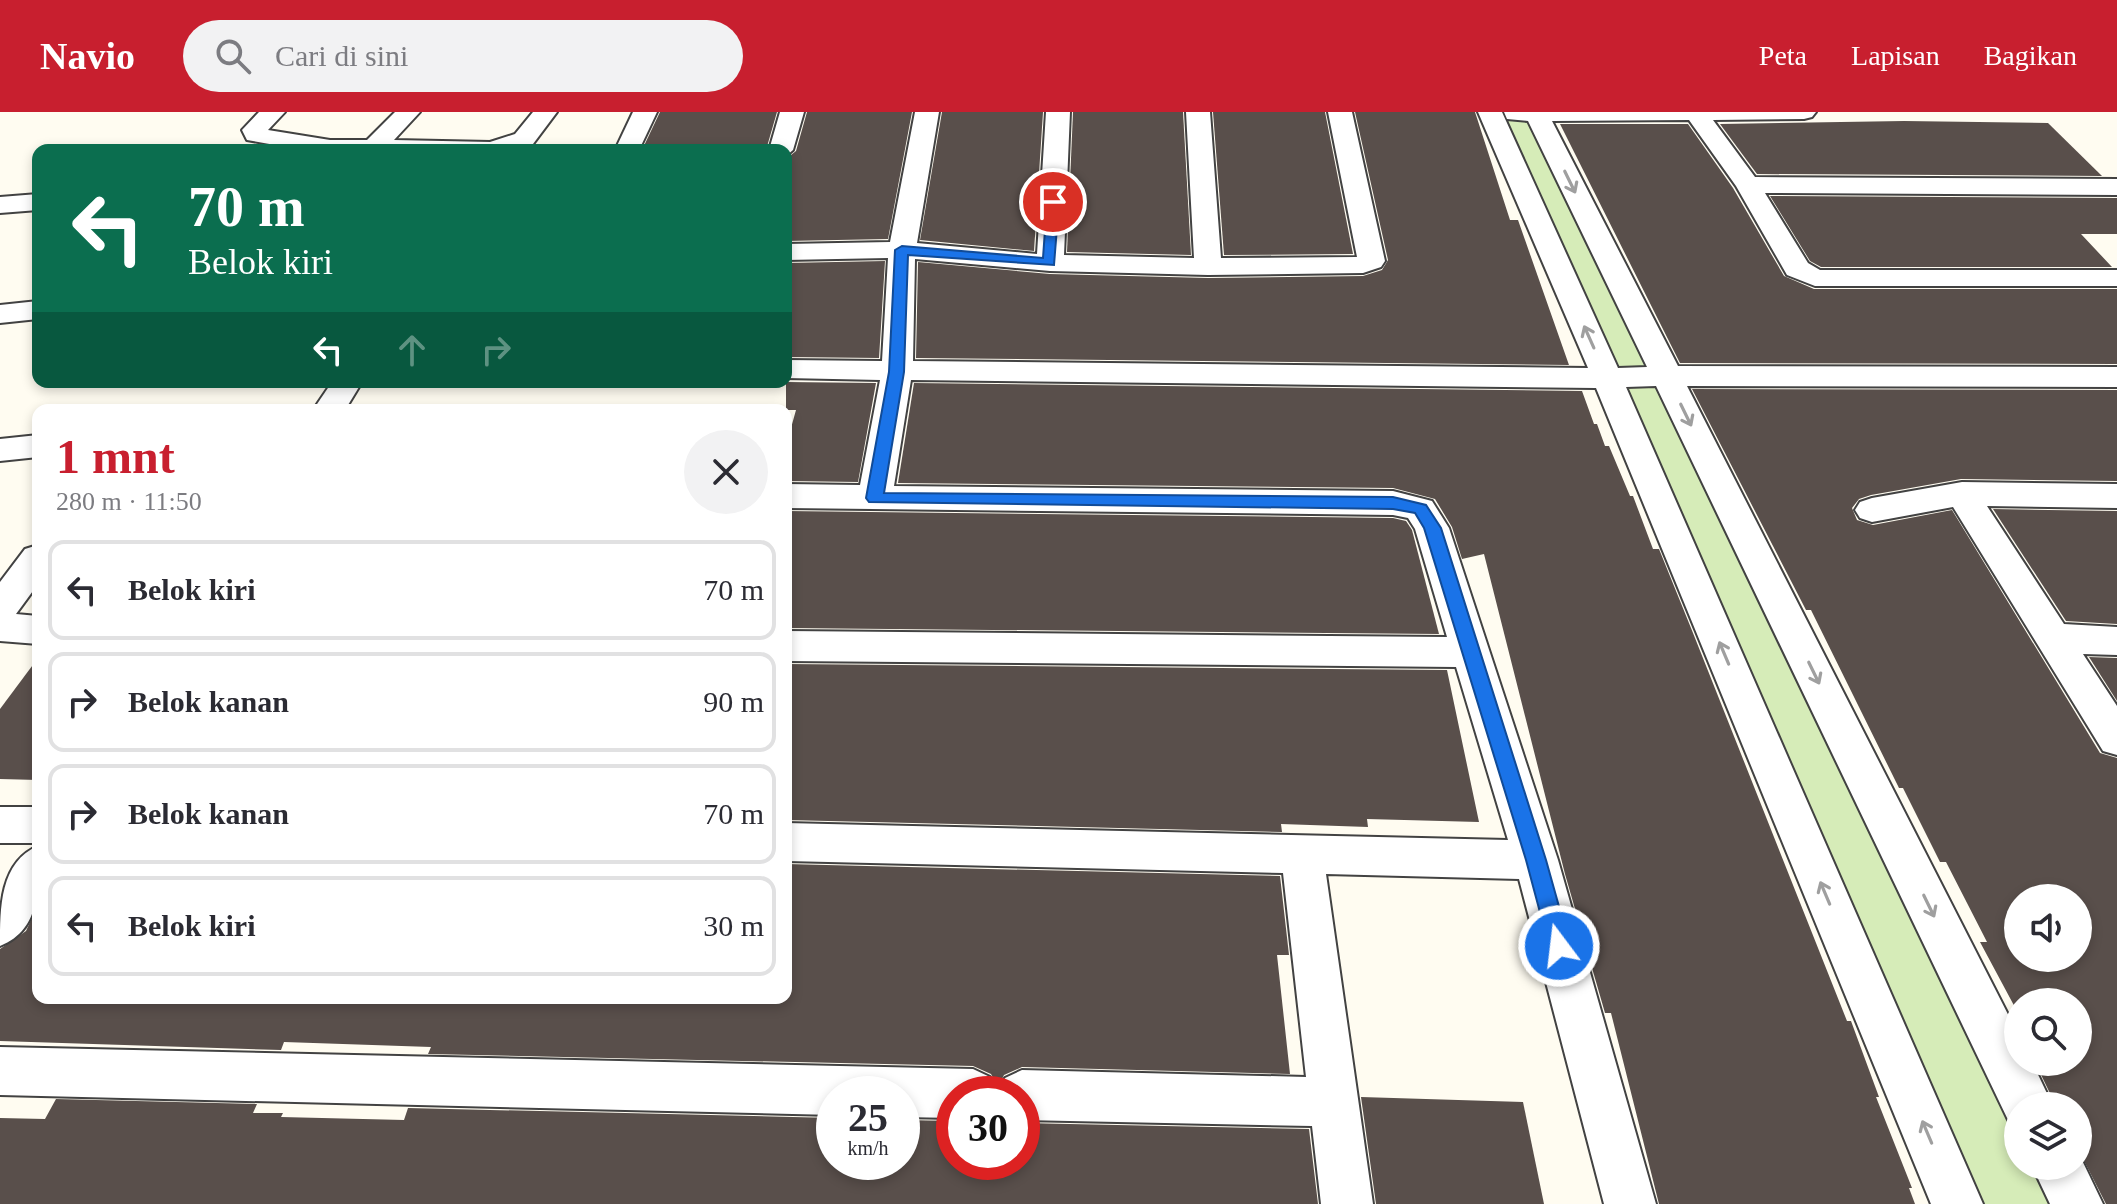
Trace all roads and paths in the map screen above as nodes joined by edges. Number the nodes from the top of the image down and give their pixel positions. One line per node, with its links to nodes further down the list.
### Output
1 (273, 112): 14 (street)
2 (408, 112): 15 (street)
3 (545, 112): 16 (street)
4 (645, 112): 17 (street)
5 (792, 112): 18 (street)
6 (927, 112): 23 (street)
7 (1058, 112): 25 (street)
8 (1198, 112): 26 (street)
9 (1340, 112): 26 (street)
10 (1804, 112): 13 (street)
11 (1491, 113): 12 (street); 34 (street, one-way to 11)
12 (1537, 114): 13 (street); 32 (street, one-way to 32)
13 (1697, 114): 19 (street)
14 (290, 144)
15 (377, 144)
16 (512, 144)
17 (630, 144)
18 (783, 144)
19 (1748, 185): 20 (street); 27 (street)
20 (2117, 187)
21 (32, 202): 22 (street)
22 (0, 205)
23 (902, 250): 24 (street); 25 (street); 31 (street)
24 (792, 252)
25 (1050, 263): 26 (street)
26 (1208, 267)
27 (2117, 278)
28 (32, 311): 29 (street)
29 (0, 314)
30 (792, 369): 31 (street)
31 (897, 372): 34 (street); 40 (street)
32 (1666, 376): 33 (street); 34 (street); 59 (street, one-way to 59)
33 (2117, 377)
34 (1607, 378): 66 (street, one-way to 34)
35 (32, 447): 36 (street)
36 (0, 450)
37 (1962, 494): 39 (street); 41 (street); 46 (street)
38 (792, 496): 40 (street)
39 (2117, 496)
40 (875, 498): 49 (street)
41 (1872, 510)
42 (32, 566): 43 (street)
43 (0, 609)
44 (0, 627): 45 (street)
45 (32, 630)
46 (2051, 638): 47 (street); 50 (street)
47 (2117, 641)
48 (792, 646): 49 (street)
49 (1471, 652): 55 (street)
50 (2117, 739)
51 (0, 825): 52 (street)
52 (32, 825)
53 (792, 842): 54 (street)
54 (1302, 854): 55 (street); 62 (street)
55 (1536, 860): 65 (street)
56 (32, 874): 57 (street)
57 (0, 925)
58 (0, 1071): 60 (street)
59 (2021, 1092)
60 (936, 1093)
61 (1040, 1095): 62 (street)
62 (1334, 1102): 64 (street)
63 (2065, 1180): 67 (street)
64 (1347, 1204)
65 (1630, 1204)
66 (1957, 1204)
67 (2077, 1204)

